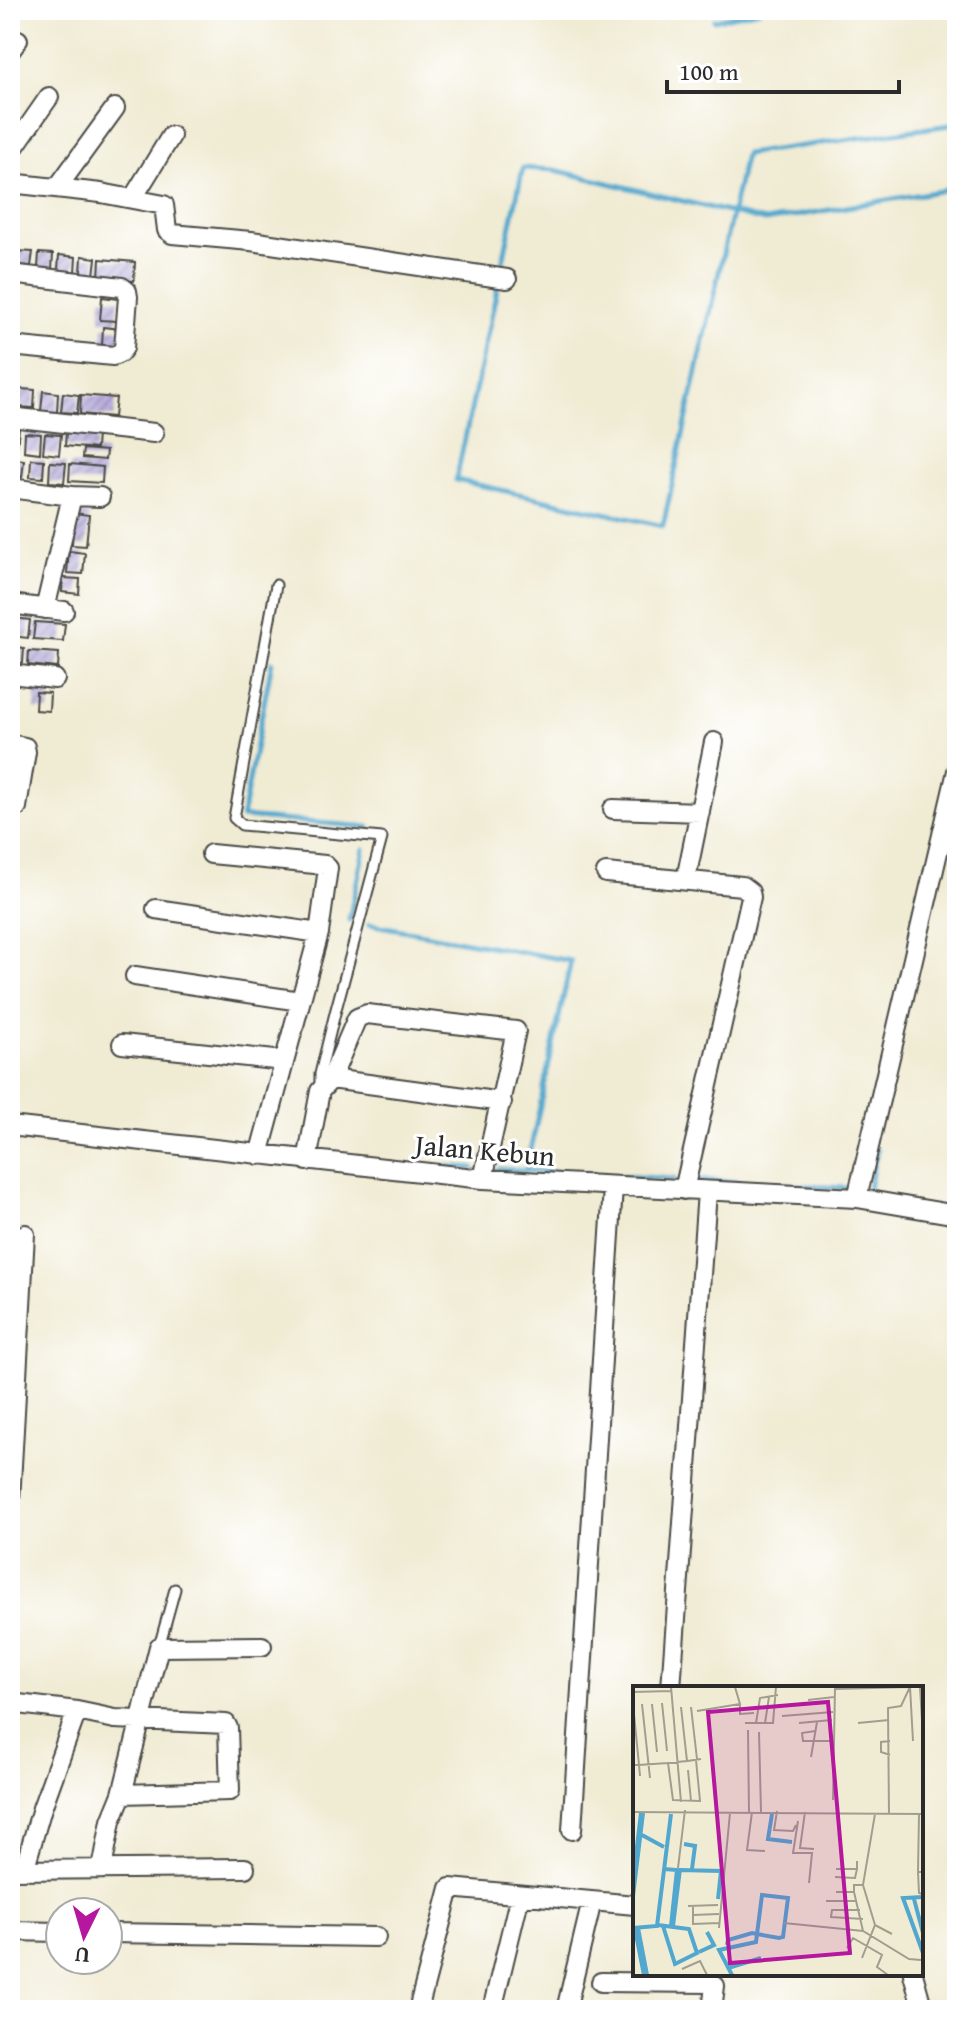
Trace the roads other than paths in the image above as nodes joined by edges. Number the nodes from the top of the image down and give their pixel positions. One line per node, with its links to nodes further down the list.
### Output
1 (49, 97): 4 (street)
2 (115, 108): 6 (street)
3 (171, 136): 7 (street)
4 (10, 153)
5 (10, 183): 6 (street)
6 (57, 188): 7 (street)
7 (133, 198): 9 (street)
8 (10, 274): 10 (street)
9 (507, 279)
10 (10, 346)
11 (10, 417): 12 (street)
12 (154, 433)
13 (10, 488): 14 (street)
14 (72, 496): 15 (street); 17 (street)
15 (100, 497)
16 (276, 585): 35 (lane)
17 (10, 604)
18 (10, 674): 19 (street)
19 (55, 679)
20 (714, 742): 25 (street)
21 (10, 744): 24 (street)
22 (957, 771): 44 (street)
23 (613, 809): 25 (street)
24 (10, 810)
25 (700, 812): 28 (street)
26 (211, 854): 30 (street)
27 (606, 873): 28 (street)
28 (686, 879): 42 (street)
29 (156, 909): 30 (street)
30 (319, 933): 32 (street)
31 (135, 976): 32 (street)
32 (300, 1001): 34 (street)
33 (122, 1044): 34 (street)
34 (284, 1061): 38 (street)
35 (325, 1085): 36 (street); 36 (street); 39 (street)
36 (502, 1102): 40 (street)
37 (10, 1126): 38 (street, Jalan Kebun)
38 (259, 1155): 39 (street, Jalan Kebun)
39 (307, 1161): 40 (street, Jalan Kebun)
40 (483, 1179): 41 (street, Jalan Kebun)
41 (613, 1187): 42 (street, Jalan Kebun); 56 (street)
42 (684, 1190): 43 (street, Jalan Kebun)
43 (707, 1192): 44 (street, Jalan Kebun); 51 (street)
44 (857, 1198): 45 (street, Jalan Kebun)
45 (957, 1215)
46 (25, 1234): 47 (street)
47 (10, 1501)
48 (175, 1589): 50 (lane)
49 (262, 1646): 50 (street)
50 (159, 1647): 54 (street)
51 (671, 1686)
52 (10, 1703): 53 (street)
53 (77, 1711): 54 (street); 59 (street)
54 (140, 1721): 55 (street); 55 (street)
55 (122, 1794): 58 (street)
56 (572, 1830)
57 (245, 1868): 58 (street)
58 (102, 1869): 59 (street)
59 (17, 1870)
60 (520, 1895): 61 (street); 69 (street); 70 (street)
61 (592, 1901): 62 (street); 71 (street)
62 (633, 1905)
63 (10, 1931): 64 (street)
64 (44, 1932)
65 (124, 1933): 66 (street)
66 (376, 1937)
67 (914, 1976): 73 (street)
68 (601, 1982): 72 (street)
69 (418, 2010)
70 (492, 2010)
71 (566, 2010)
72 (712, 2010)
73 (923, 2010)

